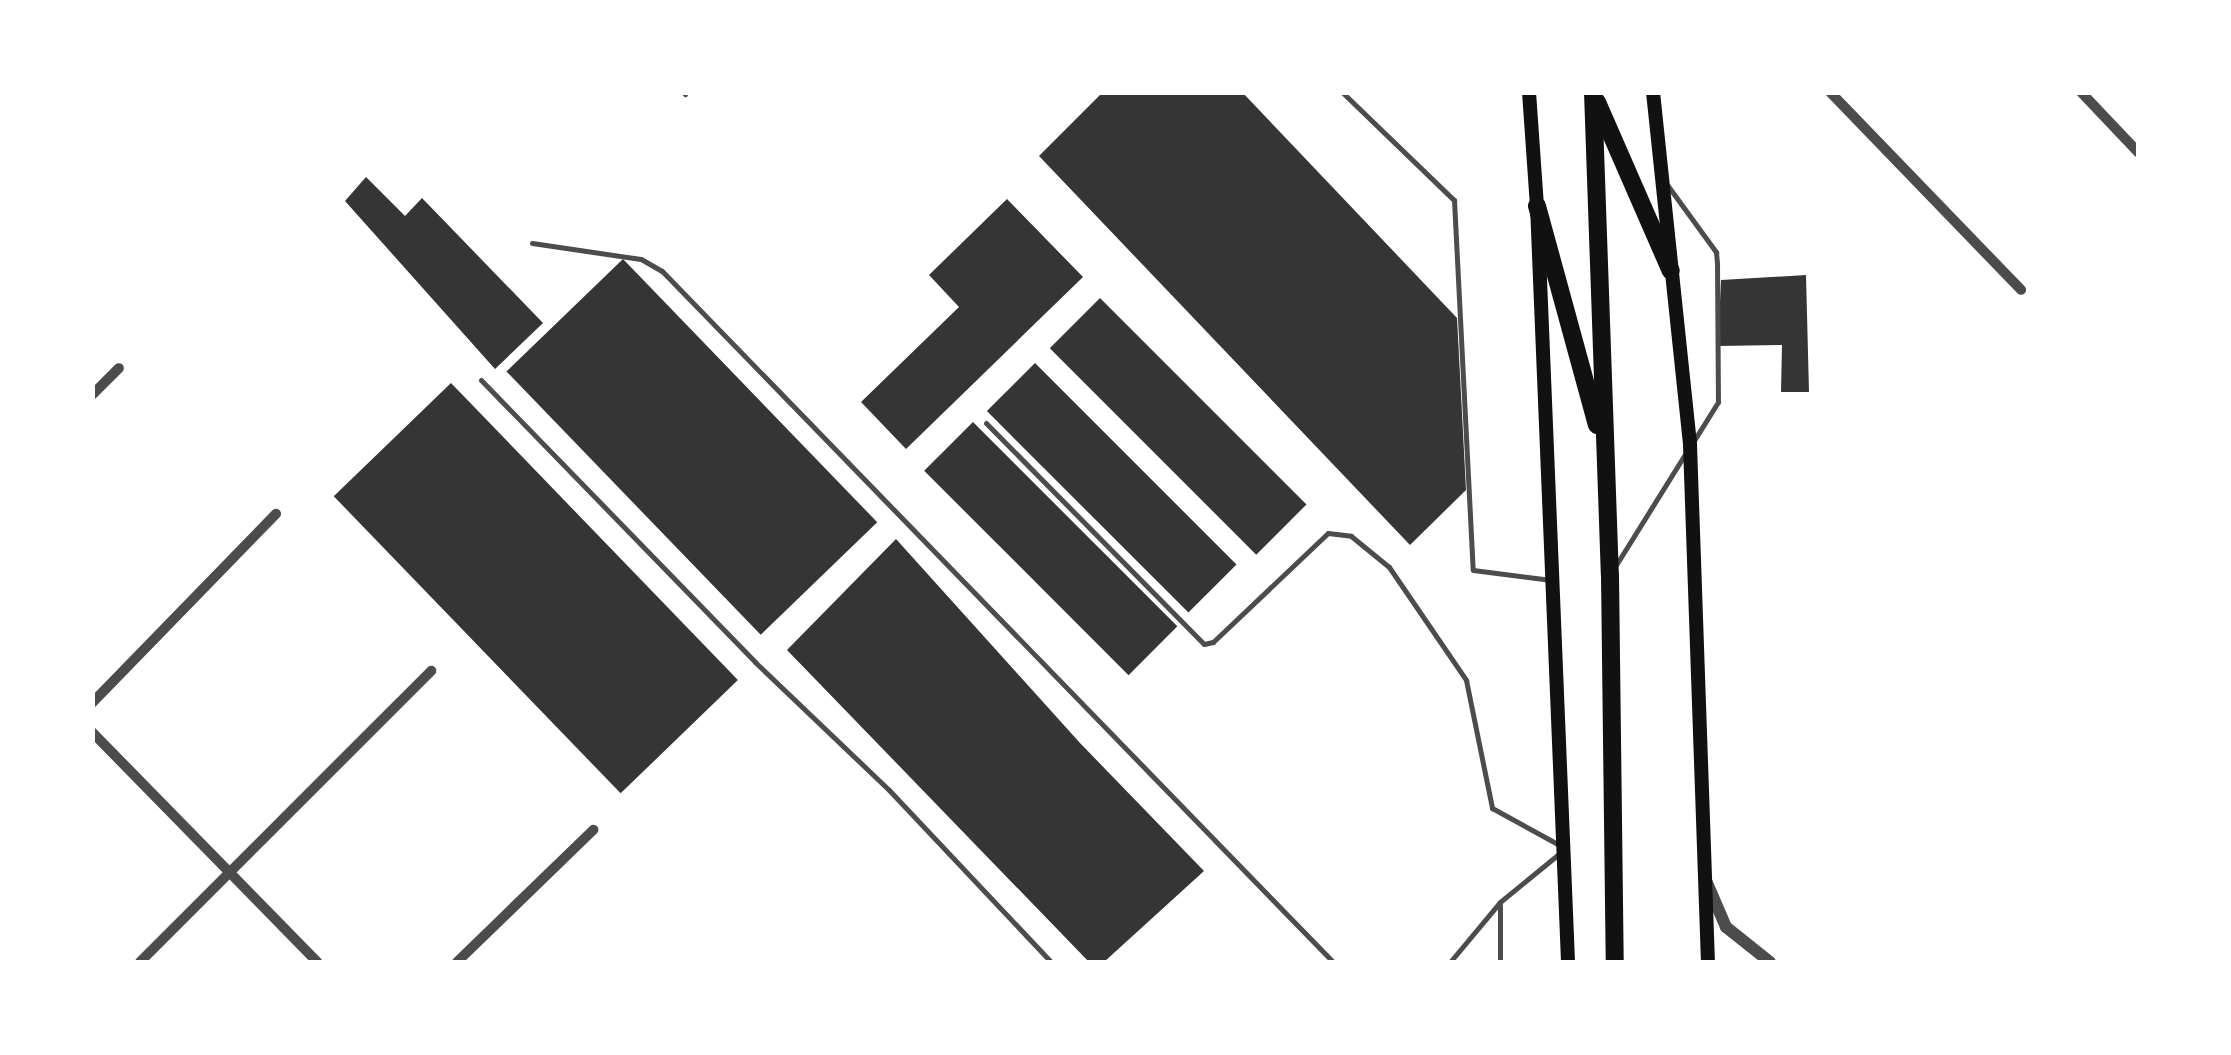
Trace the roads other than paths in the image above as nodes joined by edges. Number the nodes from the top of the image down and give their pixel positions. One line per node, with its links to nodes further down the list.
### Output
1 (1342, 92): 21 (lane)
2 (1528, 92): 9 (main road)
3 (1593, 92): 11 (highway); 18 (highway)
4 (1653, 92): 8 (main road)
5 (1830, 92): 12 (street)
6 (2080, 92): 7 (street)
7 (2138, 152)
8 (1660, 176): 11 (main road); 17 (lane)
9 (1538, 206): 18 (highway); 21 (main road)
10 (532, 243): 34 (lane)
11 (1671, 271): 17 (main road)
12 (2020, 290)
13 (120, 368): 15 (street)
14 (482, 380): 33 (lane)
15 (92, 395)
16 (986, 422): 26 (lane)
17 (1690, 445): 20 (lane); 28 (main road)
18 (1604, 449): 20 (highway)
19 (276, 514): 23 (street)
20 (1610, 575): 38 (highway)
21 (1554, 581): 26 (main road)
22 (431, 671): 27 (street)
23 (92, 703)
24 (92, 732): 27 (street)
25 (593, 830): 32 (street)
26 (1566, 848): 29 (lane); 37 (main road)
27 (231, 874): 30 (street); 31 (street)
28 (1707, 883): 39 (main road); 40 (street)
29 (1500, 902): 35 (lane); 36 (lane)
30 (140, 962)
31 (318, 962)
32 (457, 962)
33 (1051, 962)
34 (1332, 962)
35 (1450, 962)
36 (1500, 962)
37 (1568, 962)
38 (1615, 962)
39 (1708, 962)
40 (1770, 962)

